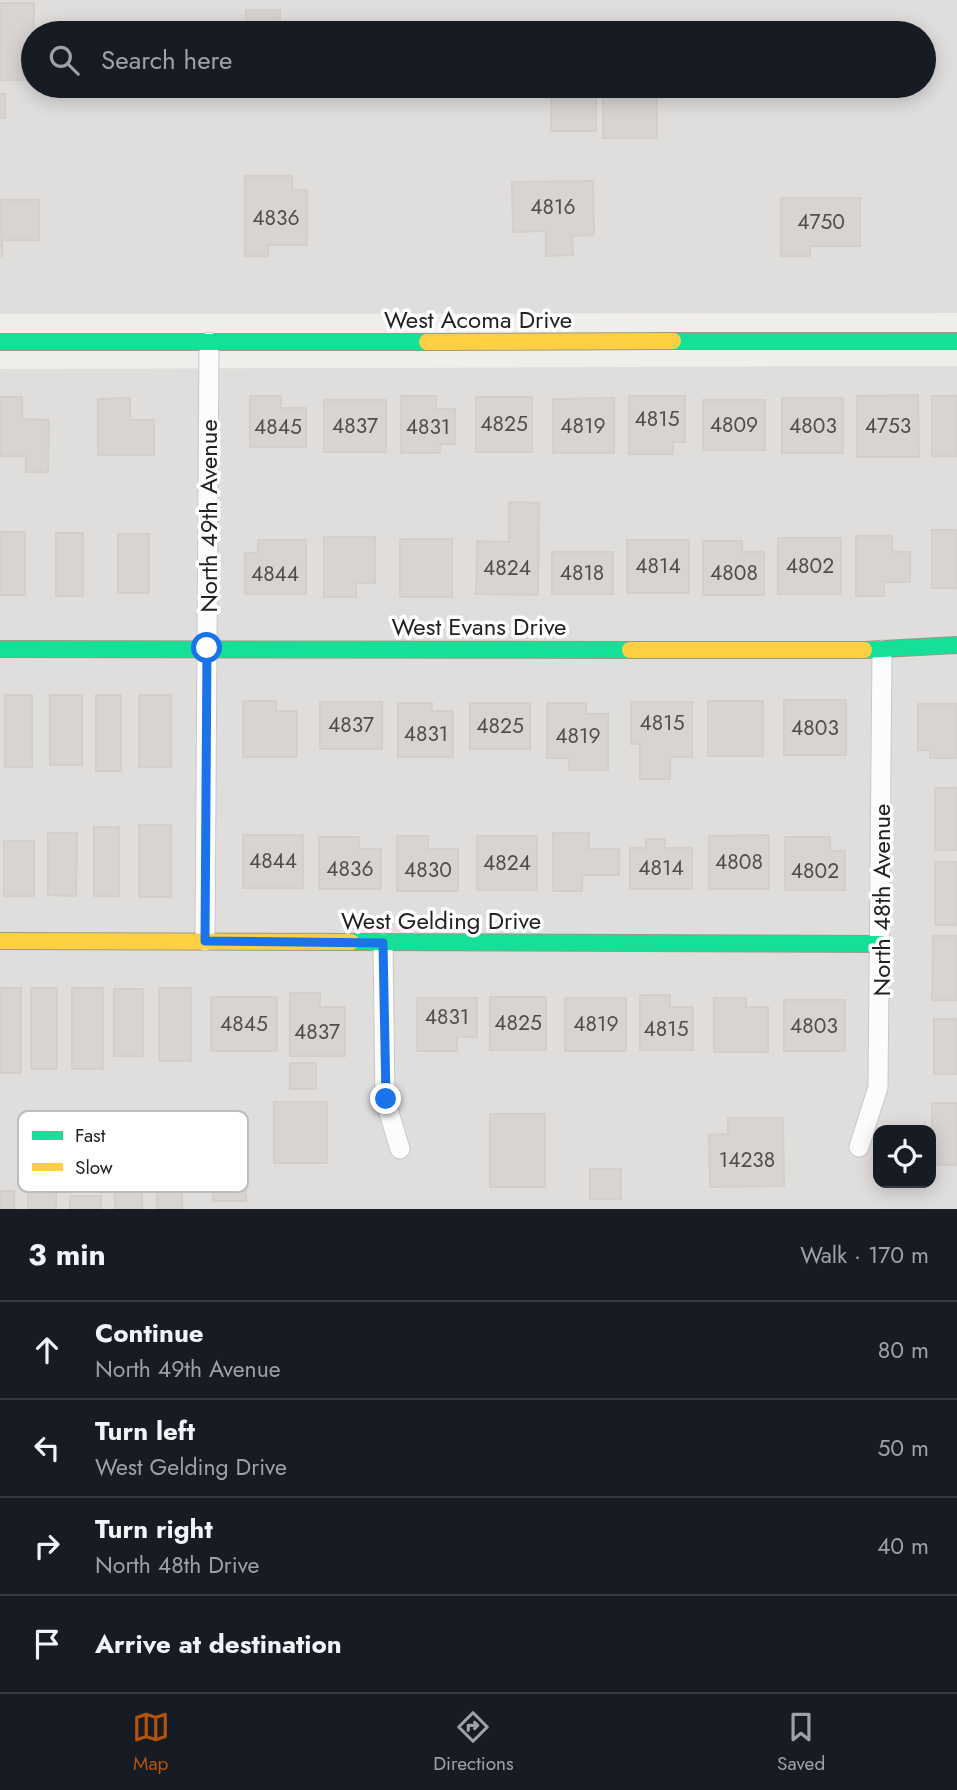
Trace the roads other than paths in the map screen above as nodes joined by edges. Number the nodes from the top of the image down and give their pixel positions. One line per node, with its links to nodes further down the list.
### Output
1 (957, 341): 3 (street, West Acoma Drive)
2 (0, 342): 3 (street, West Acoma Drive)
3 (209, 342): 5 (street, North 49th Avenue)
4 (957, 645): 7 (street, West Evans Drive)
5 (207, 648): 6 (street, West Evans Drive); 7 (street, West Evans Drive); 9 (street, North 49th Avenue)
6 (0, 649)
7 (882, 650): 11 (street, North 48th Avenue)
8 (0, 941): 9 (street, West Gelding Drive)
9 (205, 941): 10 (street, West Gelding Drive)
10 (383, 943): 11 (street, West Gelding Drive); 13 (street)
11 (881, 944): 12 (street, North 48th Avenue)
12 (859, 1147)
13 (400, 1149)

